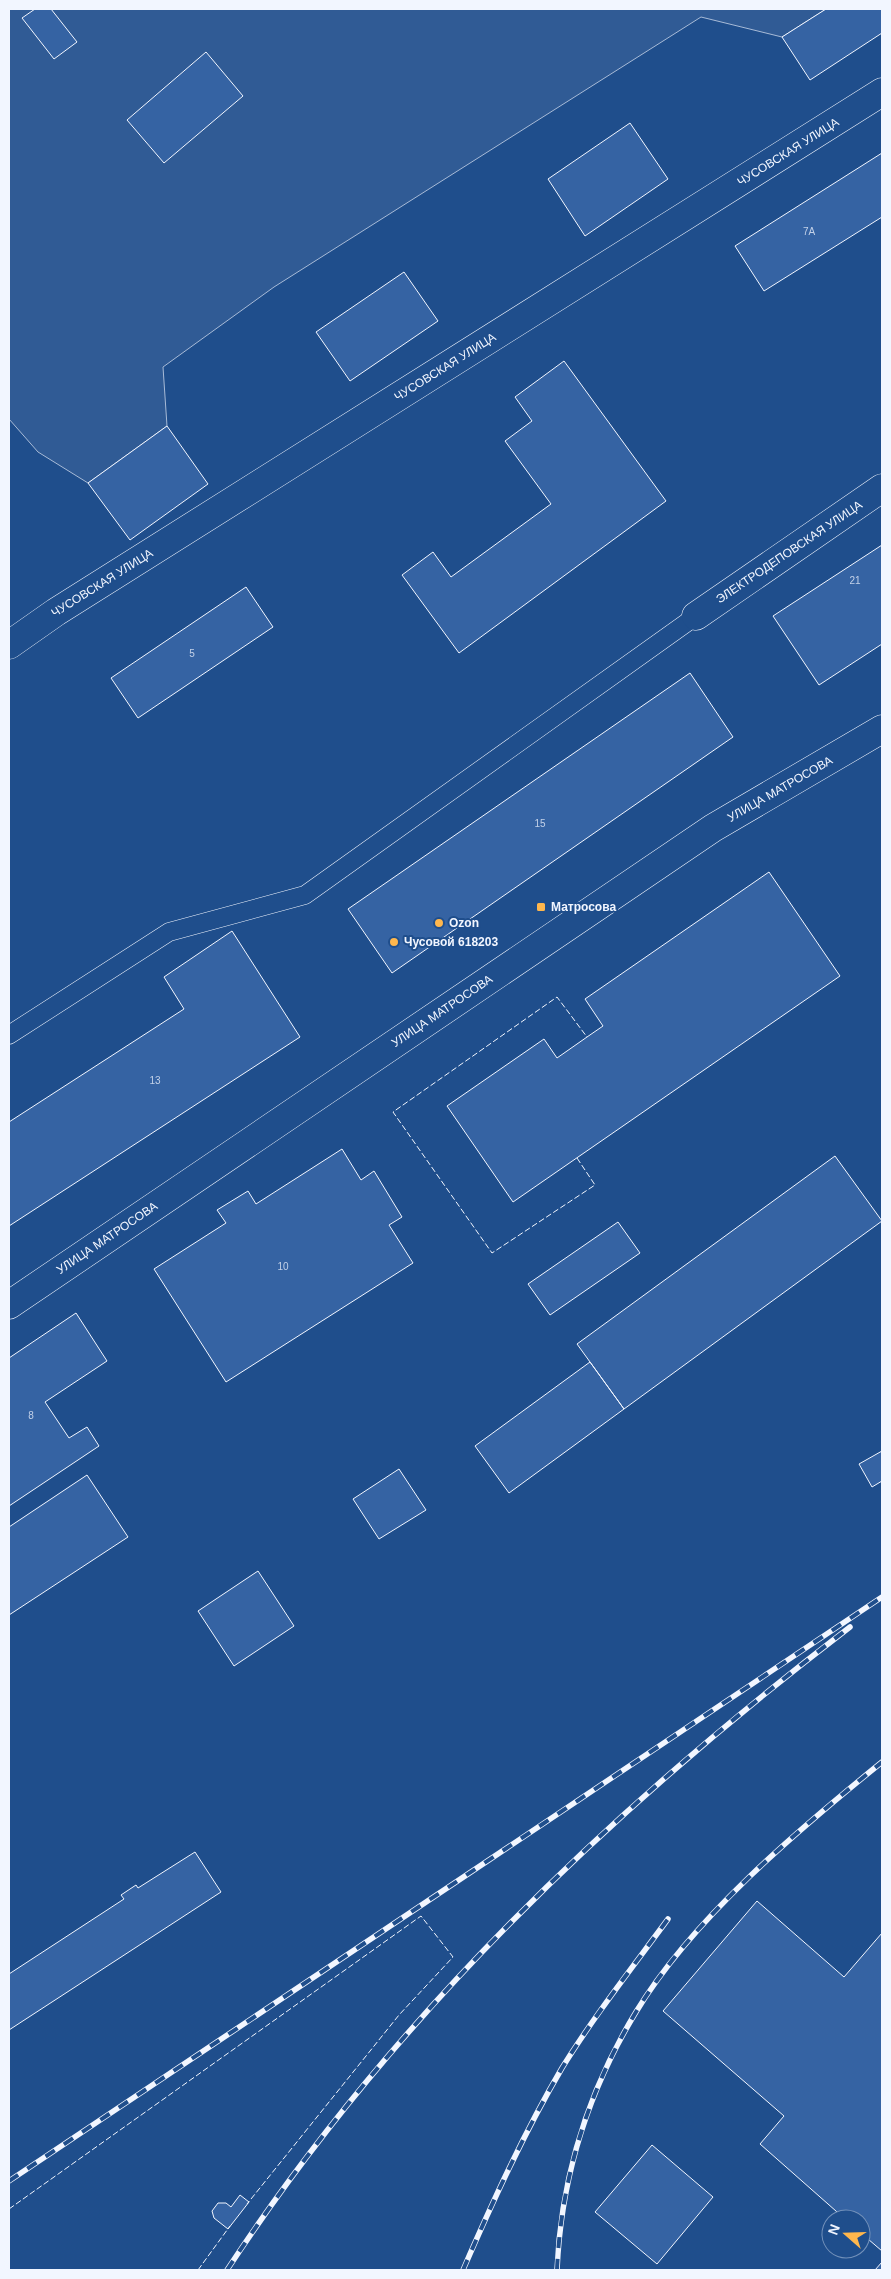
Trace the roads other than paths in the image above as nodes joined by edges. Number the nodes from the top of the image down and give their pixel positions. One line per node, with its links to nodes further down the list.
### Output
1 (882, 92): 4 (street, ЧУСОВСКАЯ УЛИЦА)
2 (882, 488): 3 (street, ЭЛЕКТРОДЕПОВСКАЯ УЛИЦА)
3 (696, 616): 6 (lane)
4 (9, 645)
5 (882, 729): 7 (street, УЛИЦА МАТРОСОВА)
6 (9, 1035)
7 (9, 1305)

